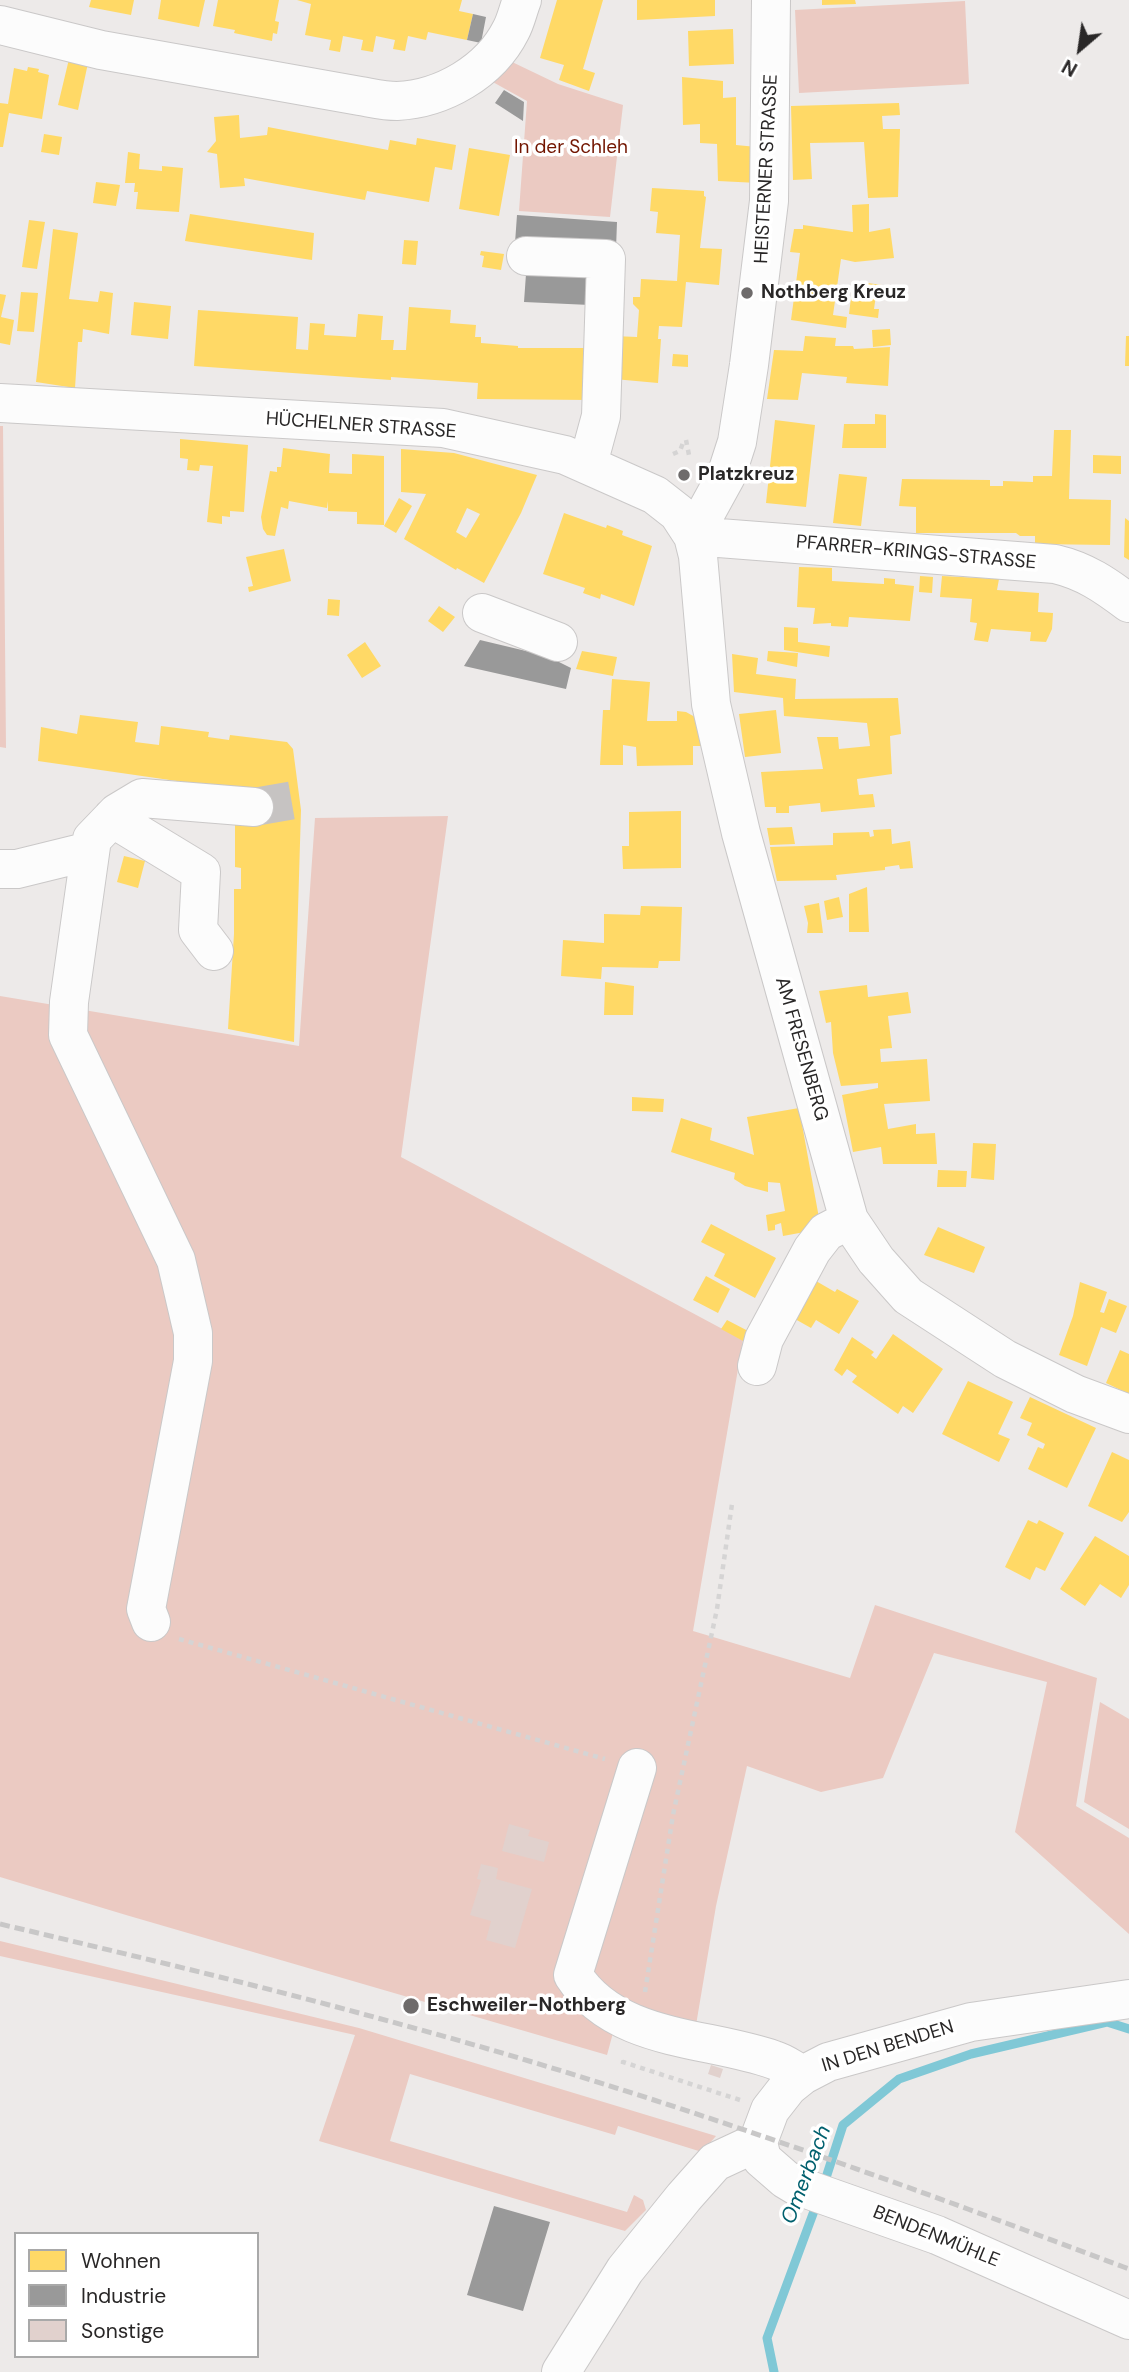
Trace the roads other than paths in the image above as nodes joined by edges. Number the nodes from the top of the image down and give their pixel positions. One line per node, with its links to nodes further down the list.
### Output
1 (522, 0): 3 (street)
2 (771, 0): 7 (street, HEISTERNER STRASSE)
3 (0, 24)
4 (526, 256): 6 (street)
5 (0, 403): 6 (street, HÜCHELNER STRASSE)
6 (588, 464): 7 (street, HÜCHELNER STRASSE)
7 (692, 536): 8 (street, PFARRER-KRINGS-STRASSE); 16 (street, AM FRESENBERG)
8 (1129, 603)
9 (482, 613): 10 (street)
10 (558, 642)
11 (254, 807): 12 (street)
12 (113, 818): 13 (street); 15 (street)
13 (90, 851): 14 (street); 19 (street)
14 (0, 869)
15 (214, 951)
16 (849, 1220): 17 (street); 18 (street, AM FRESENBERG)
17 (757, 1366)
18 (1129, 1414)
19 (151, 1622)
20 (637, 1768): 22 (street)
21 (1129, 1999): 22 (street, IN DEN BENDEN)
22 (803, 2075): 23 (street, IN DEN BENDEN)
23 (774, 2151): 24 (street, BENDENMÜHLE); 25 (street, IN DEN BENDEN)
24 (1129, 2320)
25 (561, 2372)

